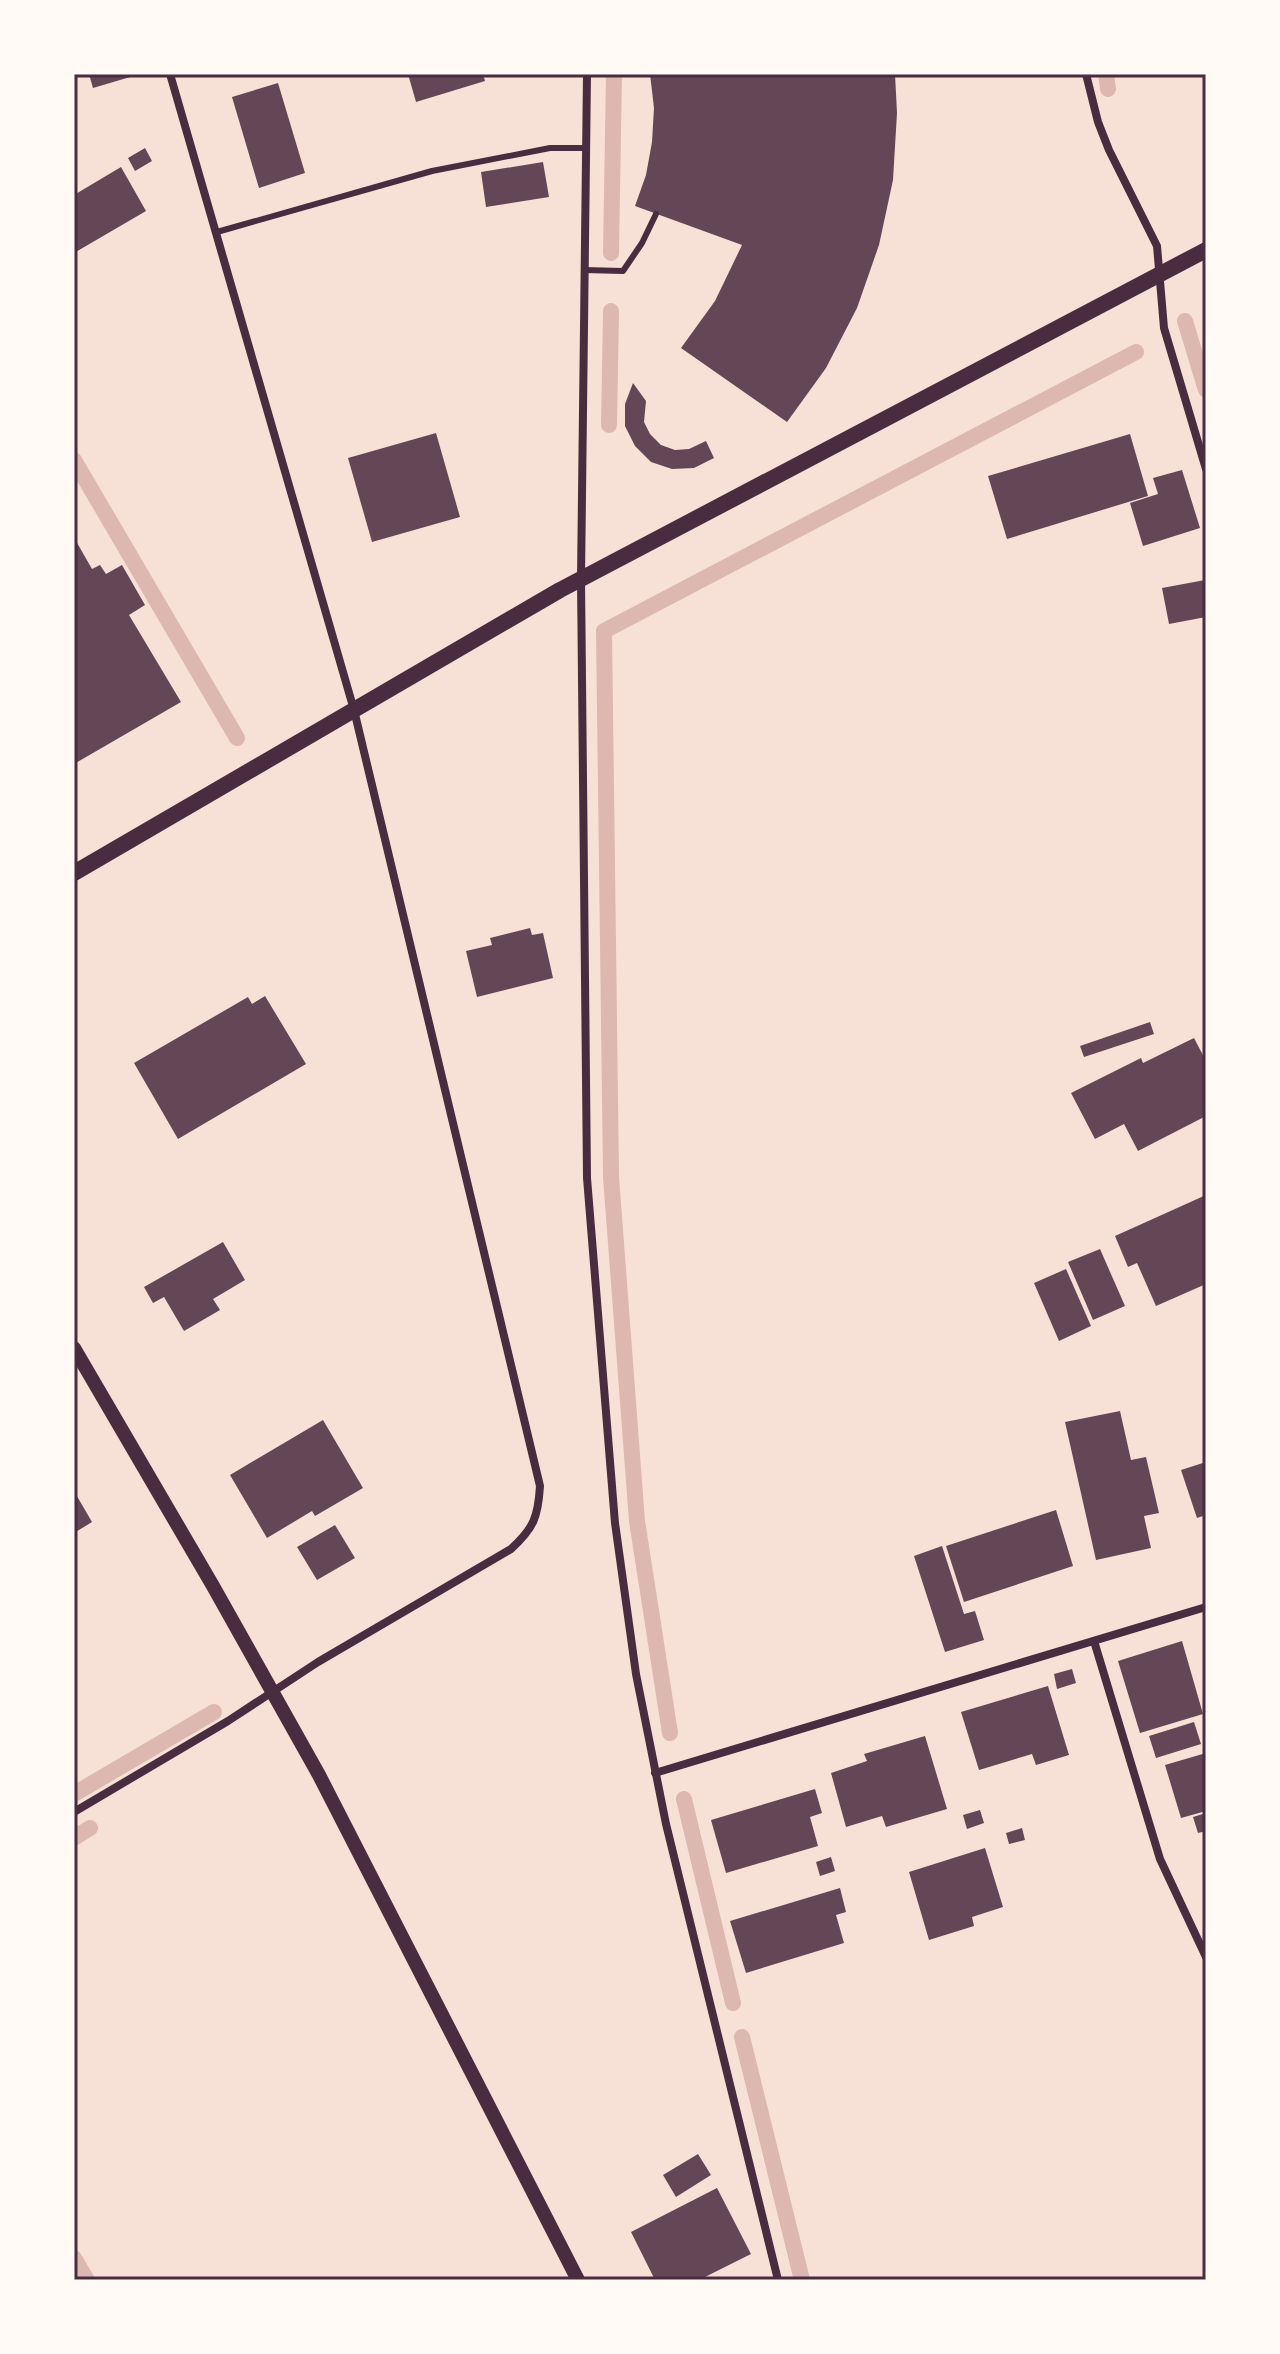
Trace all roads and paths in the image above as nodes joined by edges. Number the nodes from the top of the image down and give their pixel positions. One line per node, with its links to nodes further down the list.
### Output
1 (170, 74): 6 (street)
2 (587, 74): 4 (street)
3 (1086, 74): 9 (street)
4 (586, 148): 6 (lane); 8 (street)
5 (656, 214): 8 (lane)
6 (217, 232): 12 (street)
7 (1206, 250): 9 (main road)
8 (584, 270): 11 (street)
9 (1159, 275): 10 (street); 11 (main road)
10 (1206, 469)
11 (581, 579): 12 (main road); 18 (street)
12 (354, 710): 13 (main road); 17 (street)
13 (74, 873)
14 (74, 1348): 17 (street)
15 (1206, 1607): 16 (street)
16 (1094, 1641): 18 (street); 20 (street)
17 (273, 1692): 19 (street); 21 (street)
18 (655, 1773): 22 (street)
19 (74, 1812)
20 (1206, 1957)
21 (578, 2280)
22 (778, 2280)

